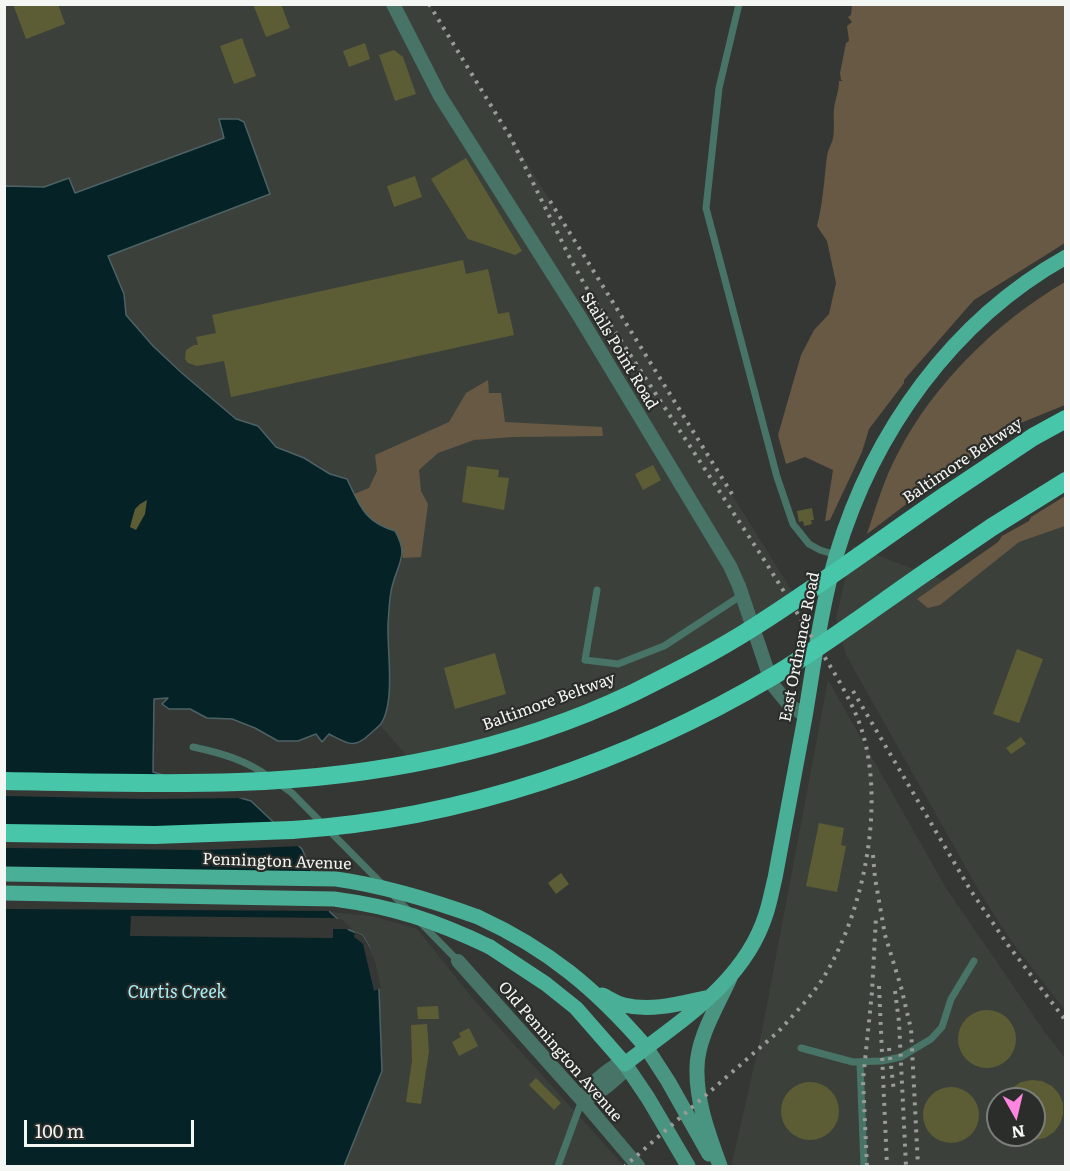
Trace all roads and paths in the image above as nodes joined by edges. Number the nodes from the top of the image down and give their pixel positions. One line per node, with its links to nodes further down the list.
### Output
1 (393, 4): 8 (street, Stahls Point Road)
2 (739, 4): 6 (lane)
3 (1065, 257): 6 (main road, East Ordnance Road)
4 (1065, 419): 11 (highway, Baltimore Beltway, bridge)
5 (1065, 481): 12 (highway, bridge)
6 (836, 555): 9 (main road, East Ordnance Road)
7 (597, 590): 8 (lane)
8 (742, 595): 9 (street, Stahls Point Road)
9 (805, 715): 17 (main road, East Ordnance Road)
10 (193, 747): 15 (lane)
11 (4, 781)
12 (4, 833)
13 (4, 874): 18 (main road, Pennington Avenue, bridge)
14 (4, 893): 23 (main road, bridge)
15 (458, 960): 24 (street, Old Pennington Avenue)
16 (974, 961): 22 (lane)
17 (732, 974): 19 (main road, East Ordnance Road); 28 (main road)
18 (592, 991): 19 (main road); 20 (main road, Pennington Avenue)
19 (713, 996): 20 (main road, East Ordnance Road)
20 (646, 1047): 23 (main road, East Ordnance Road); 28 (main road, Pennington Avenue)
21 (801, 1048): 22 (lane)
22 (860, 1062): 29 (lane)
23 (623, 1065): 24 (street, East Ordnance Road); 27 (main road)
24 (582, 1100): 25 (lane); 26 (street, Old Pennington Avenue)
25 (558, 1167)
26 (638, 1167)
27 (688, 1167)
28 (718, 1167)
29 (864, 1167)

